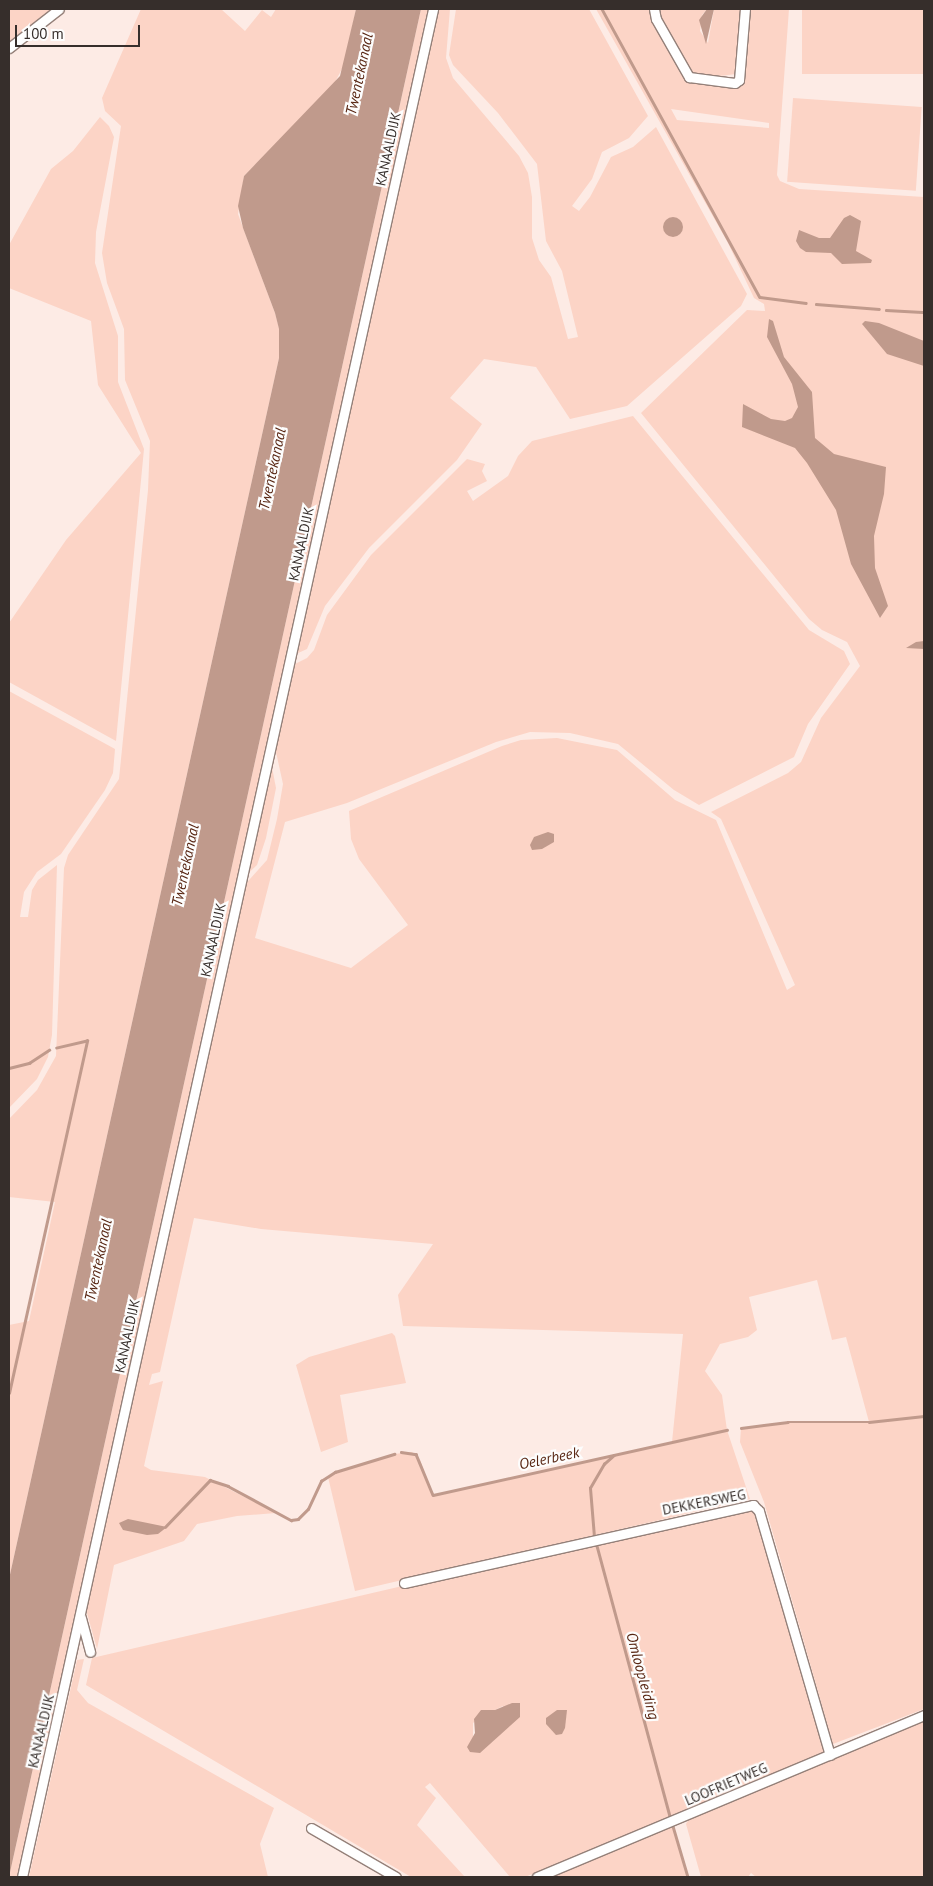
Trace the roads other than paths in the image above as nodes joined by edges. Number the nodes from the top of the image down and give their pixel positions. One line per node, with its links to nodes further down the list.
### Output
1 (59, 9): 5 (street)
2 (433, 9): 7 (street, KANAALDIJK)
3 (654, 9): 4 (street)
4 (745, 9)
5 (9, 48)
6 (404, 1583): 10 (street, DEKKERSWEG)
7 (80, 1615): 8 (street, KANAALDIJK); 8 (street)
8 (71, 1658): 12 (street, KANAALDIJK)
9 (924, 1715): 10 (street, LOOFRIETWEG)
10 (830, 1755): 14 (street, LOOFRIETWEG)
11 (311, 1828): 13 (street)
12 (22, 1877)
13 (396, 1877)
14 (537, 1877)

